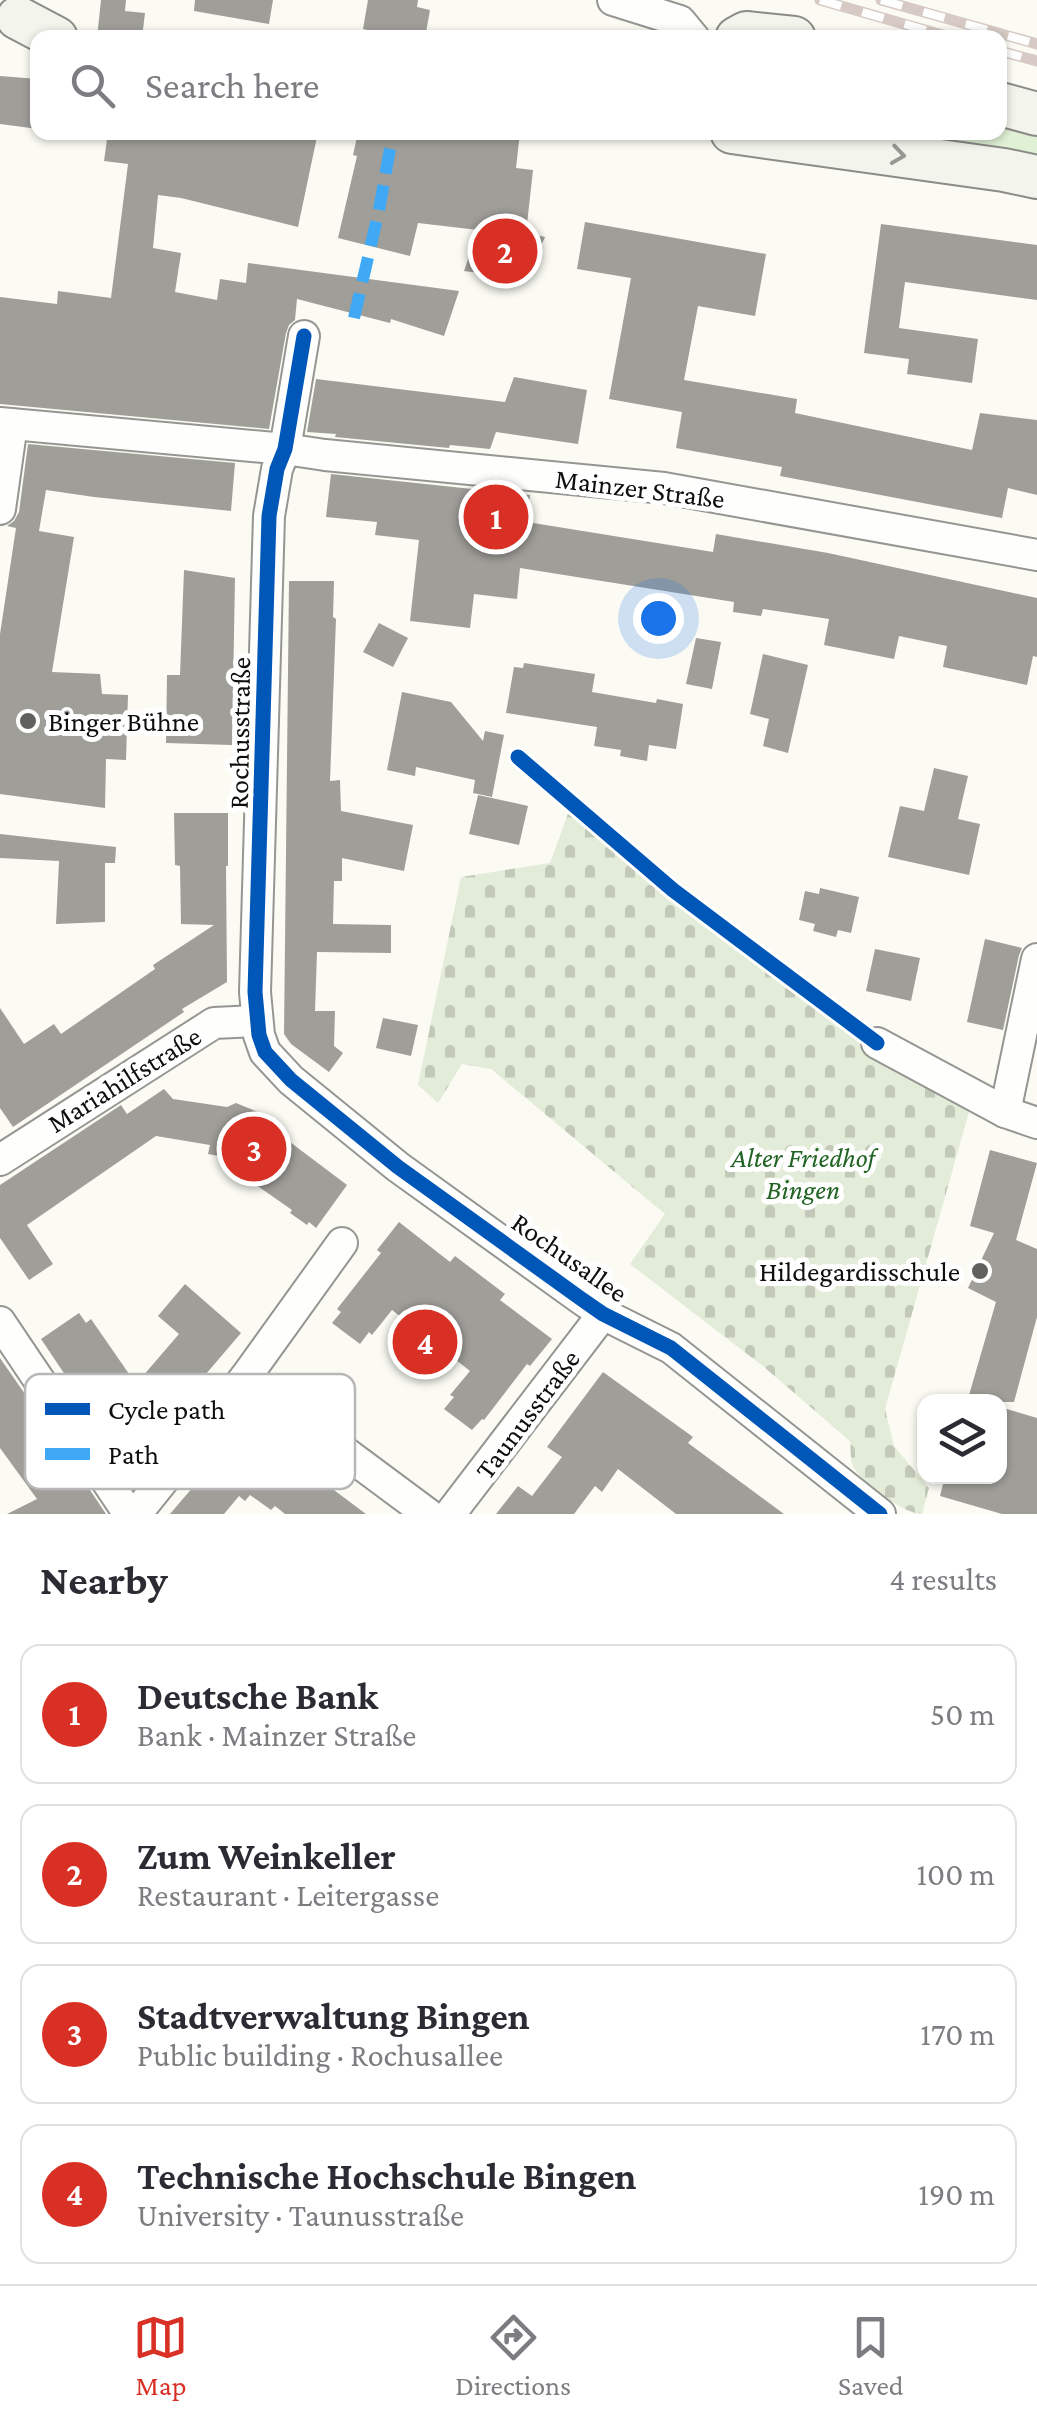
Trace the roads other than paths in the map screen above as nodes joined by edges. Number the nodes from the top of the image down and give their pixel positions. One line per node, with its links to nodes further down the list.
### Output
1 (613, 0): 4 (street)
2 (13, 17): 3 (main road)
3 (40, 30)
4 (687, 30)
5 (1007, 106): 6 (main road)
6 (1037, 114)
7 (789, 140): 8 (main road, one-way to 8)
8 (1037, 177)
9 (304, 336): 11 (street, Rochusstraße)
10 (6, 424): 11 (street, Mainzer Straße); 12 (street)
11 (286, 449): 13 (street, Mainzer Straße); 15 (street, Rochusstraße)
12 (0, 508)
13 (1037, 556)
14 (1037, 959): 17 (street)
15 (256, 1021): 19 (street, Mariahilfstraße); 21 (street, Rochusallee)
16 (878, 1043): 17 (street)
17 (1005, 1112): 18 (street)
18 (1037, 1123)
19 (5, 1146)
20 (342, 1243): 24 (street)
21 (604, 1314): 30 (street, Taunusstraße); 31 (street, Rochusallee)
22 (0, 1322): 23 (street)
23 (36, 1374)
24 (248, 1374)
25 (355, 1460): 29 (street)
26 (116, 1489): 28 (street)
27 (154, 1489): 28 (street)
28 (133, 1514)
29 (428, 1514)
30 (450, 1514)
31 (880, 1514)

